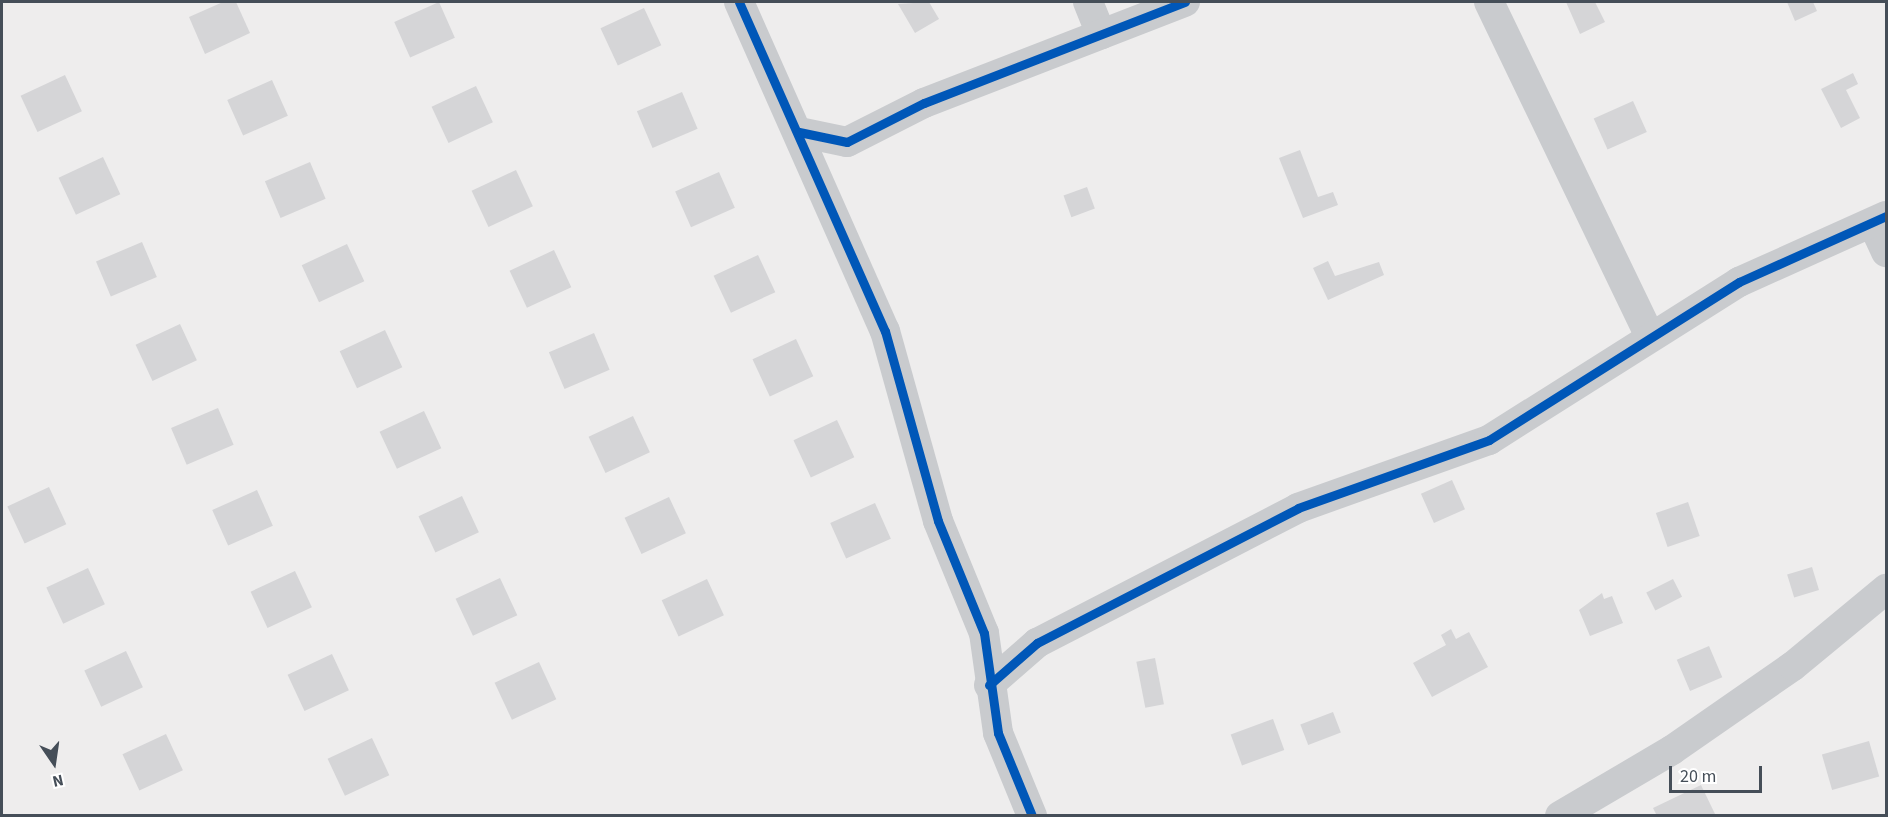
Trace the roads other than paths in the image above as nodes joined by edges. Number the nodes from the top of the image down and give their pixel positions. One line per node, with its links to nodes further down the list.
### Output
1 (739, 2): 6 (street)
2 (1088, 2): 5 (street)
3 (1185, 2): 5 (street)
4 (1489, 2): 11 (street)
5 (1101, 34): 7 (street)
6 (799, 132): 7 (street); 8 (street)
7 (847, 142): 8 (street)
8 (830, 202): 13 (street)
9 (1880, 220): 10 (street); 11 (street)
10 (1887, 252)
11 (1650, 336): 14 (street)
12 (1887, 590): 17 (street)
13 (984, 633): 14 (street); 15 (street)
14 (1036, 643): 15 (street)
15 (989, 685): 16 (street)
16 (1032, 816)
17 (1560, 816)

